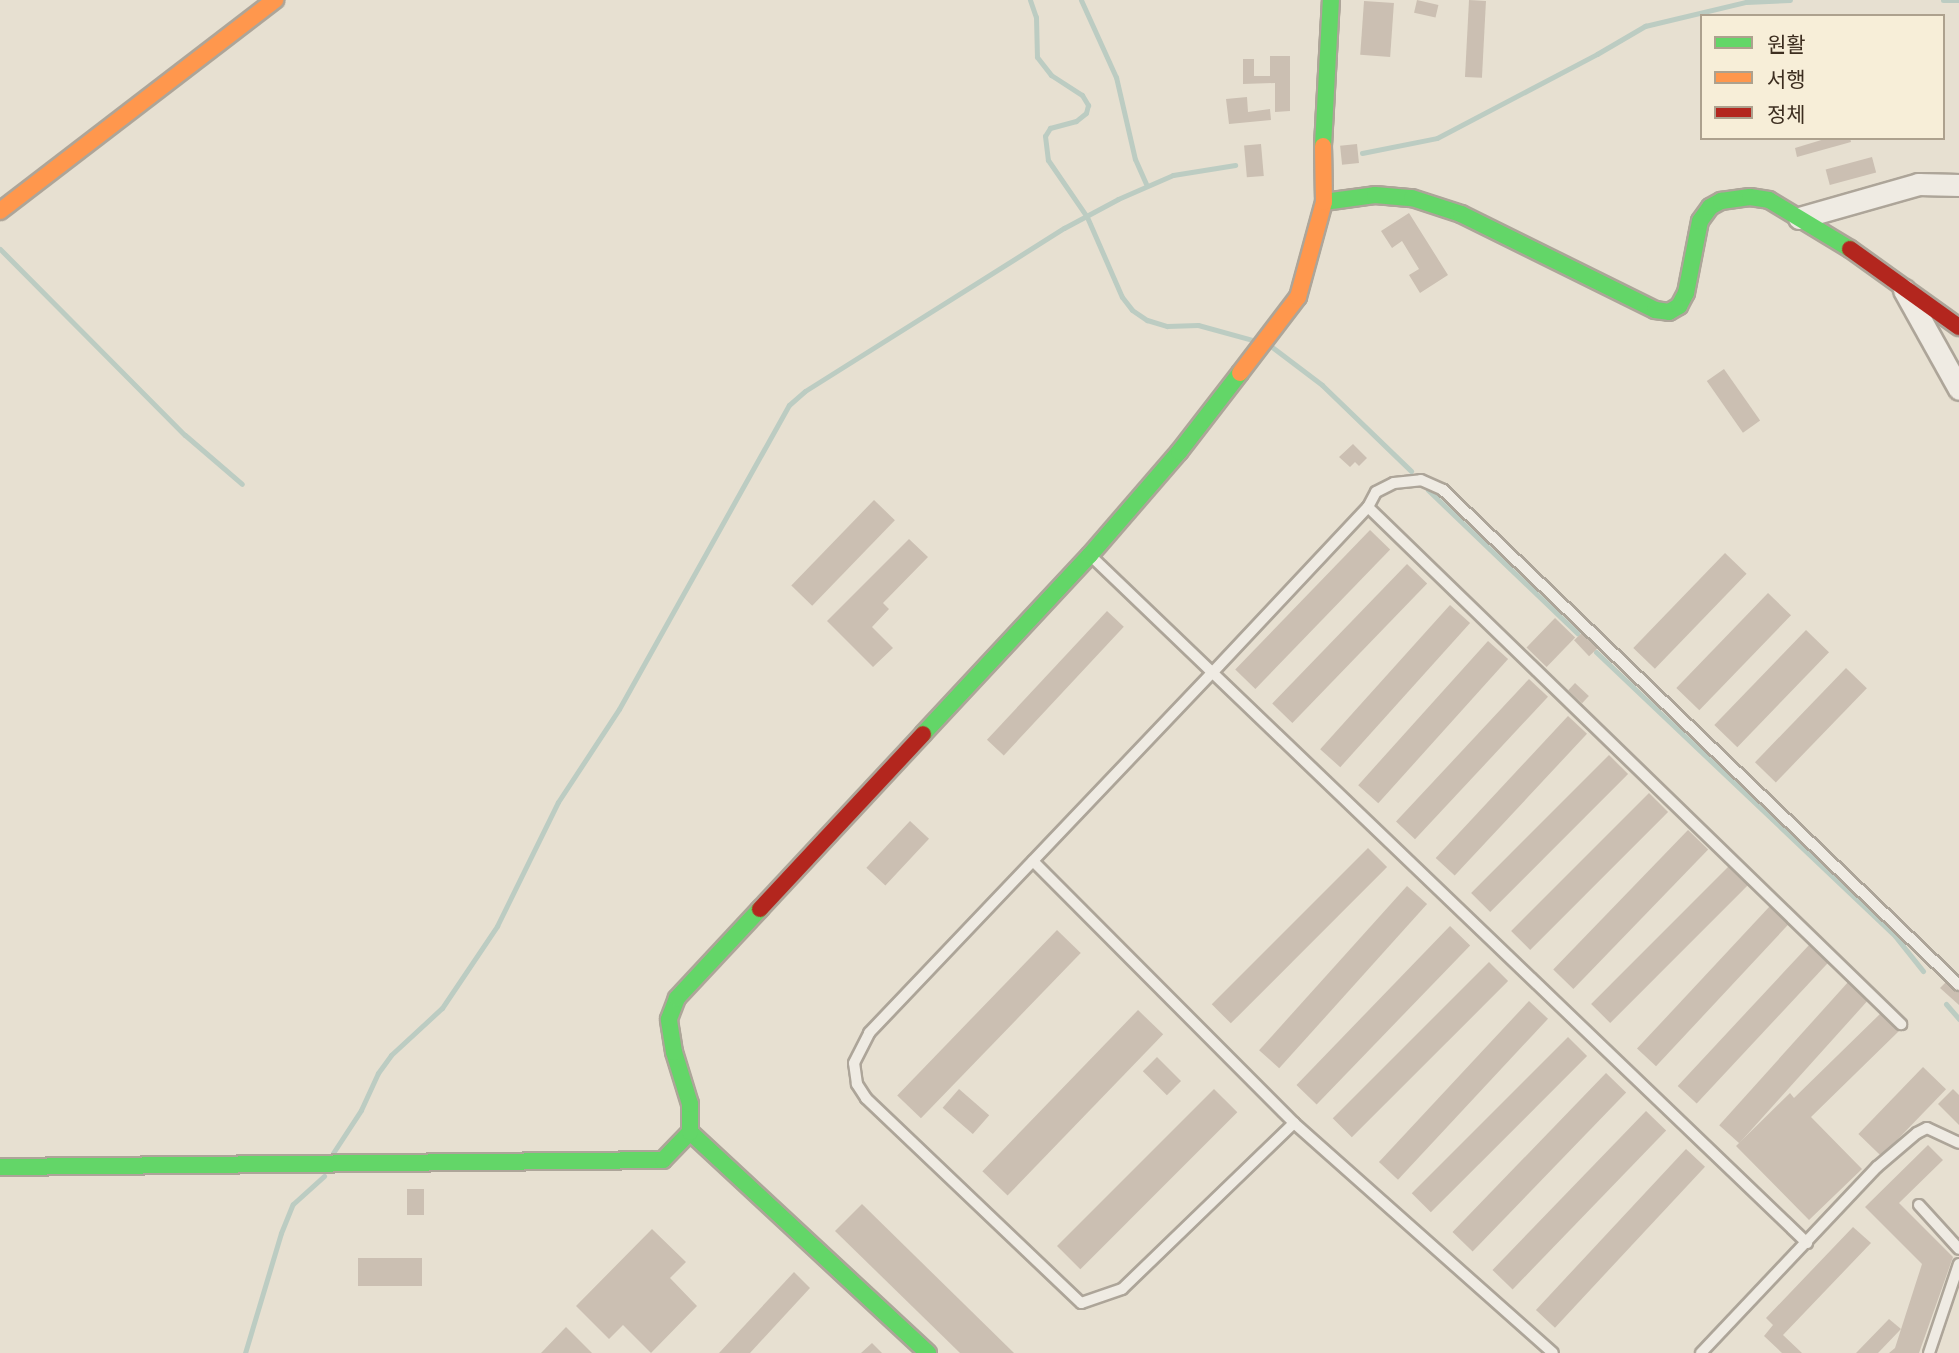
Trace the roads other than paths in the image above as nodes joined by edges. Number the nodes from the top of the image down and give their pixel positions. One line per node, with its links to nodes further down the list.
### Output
1 (275, 0): 5 (street)
2 (1331, 0): 4 (street)
3 (1959, 185): 6 (street)
4 (1324, 202): 6 (street); 11 (street)
5 (0, 211)
6 (1799, 218): 7 (street)
7 (1901, 285): 8 (street); 9 (street)
8 (1959, 327)
9 (1959, 389)
10 (1368, 507): 12 (lane); 14 (lane); 15 (lane)
11 (1090, 555): 12 (lane); 17 (street)
12 (1213, 672): 13 (lane); 21 (lane)
13 (1033, 861): 16 (lane); 16 (lane)
14 (1959, 985)
15 (1902, 1024)
16 (1294, 1123): 25 (lane)
17 (690, 1132): 19 (street); 24 (street)
18 (1959, 1143): 21 (lane)
19 (0, 1167)
20 (1919, 1205): 22 (lane)
21 (1807, 1243): 26 (lane)
22 (1959, 1249)
23 (1959, 1264): 27 (lane)
24 (928, 1353)
25 (1553, 1353)
26 (1701, 1353)
27 (1929, 1353)

